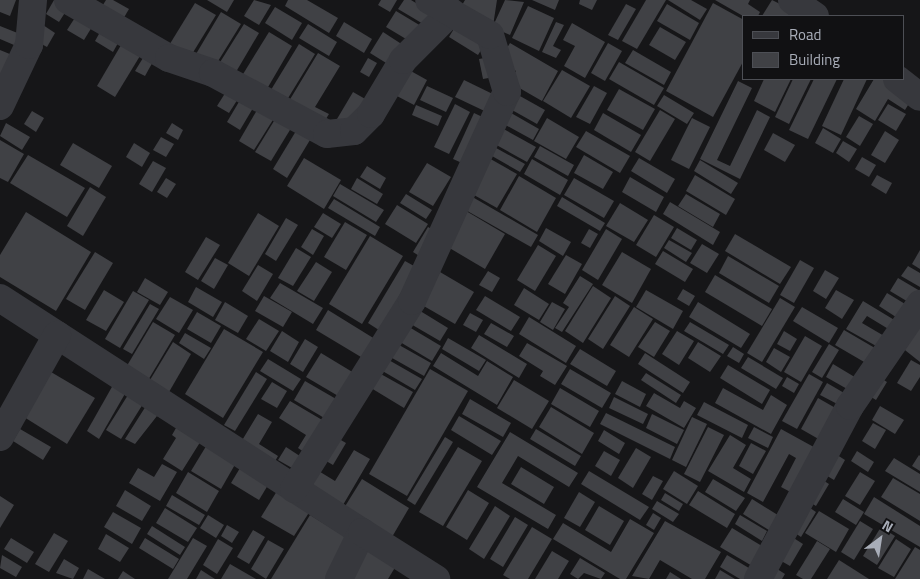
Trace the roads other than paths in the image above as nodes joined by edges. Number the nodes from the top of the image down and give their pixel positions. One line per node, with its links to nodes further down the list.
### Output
1 (33, 0): 8 (street)
2 (68, 0): 4 (street)
3 (792, 0): 5 (street)
4 (440, 6): 13 (street)
5 (814, 15)
6 (898, 80): 7 (street)
7 (920, 96)
8 (0, 106)
9 (0, 298): 11 (street)
10 (920, 304): 17 (street)
11 (57, 336): 12 (street); 13 (street)
12 (0, 437)
13 (294, 489): 14 (street)
14 (362, 532): 15 (street); 16 (street)
15 (339, 579)
16 (436, 579)
17 (758, 579)

